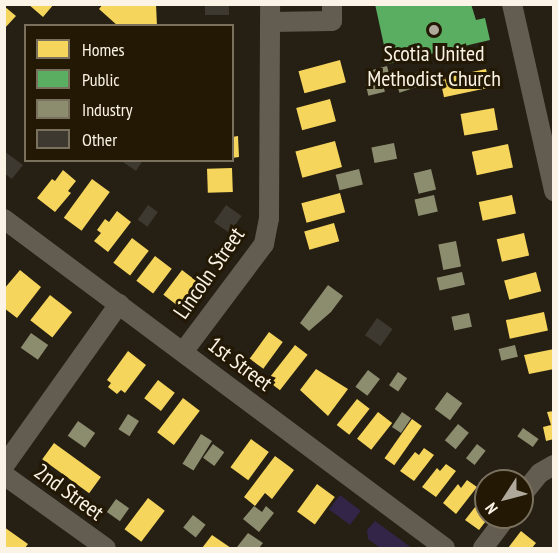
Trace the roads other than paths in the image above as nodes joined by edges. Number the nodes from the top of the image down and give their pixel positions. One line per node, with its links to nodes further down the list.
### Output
1 (512, 4): 5 (street)
2 (270, 13): 3 (street); 8 (street, Lincoln Street)
3 (307, 13): 4 (street)
4 (332, 13)
5 (554, 191)
6 (4, 219): 7 (street, 1st Street)
7 (119, 304): 8 (street, 1st Street); 10 (street)
8 (183, 352): 15 (street, 1st Street)
9 (554, 465): 12 (street)
10 (4, 466)
11 (4, 475): 14 (street, 2nd Street)
12 (534, 480)
13 (497, 529): 16 (street)
14 (106, 549)
15 (445, 549)
16 (483, 549)

